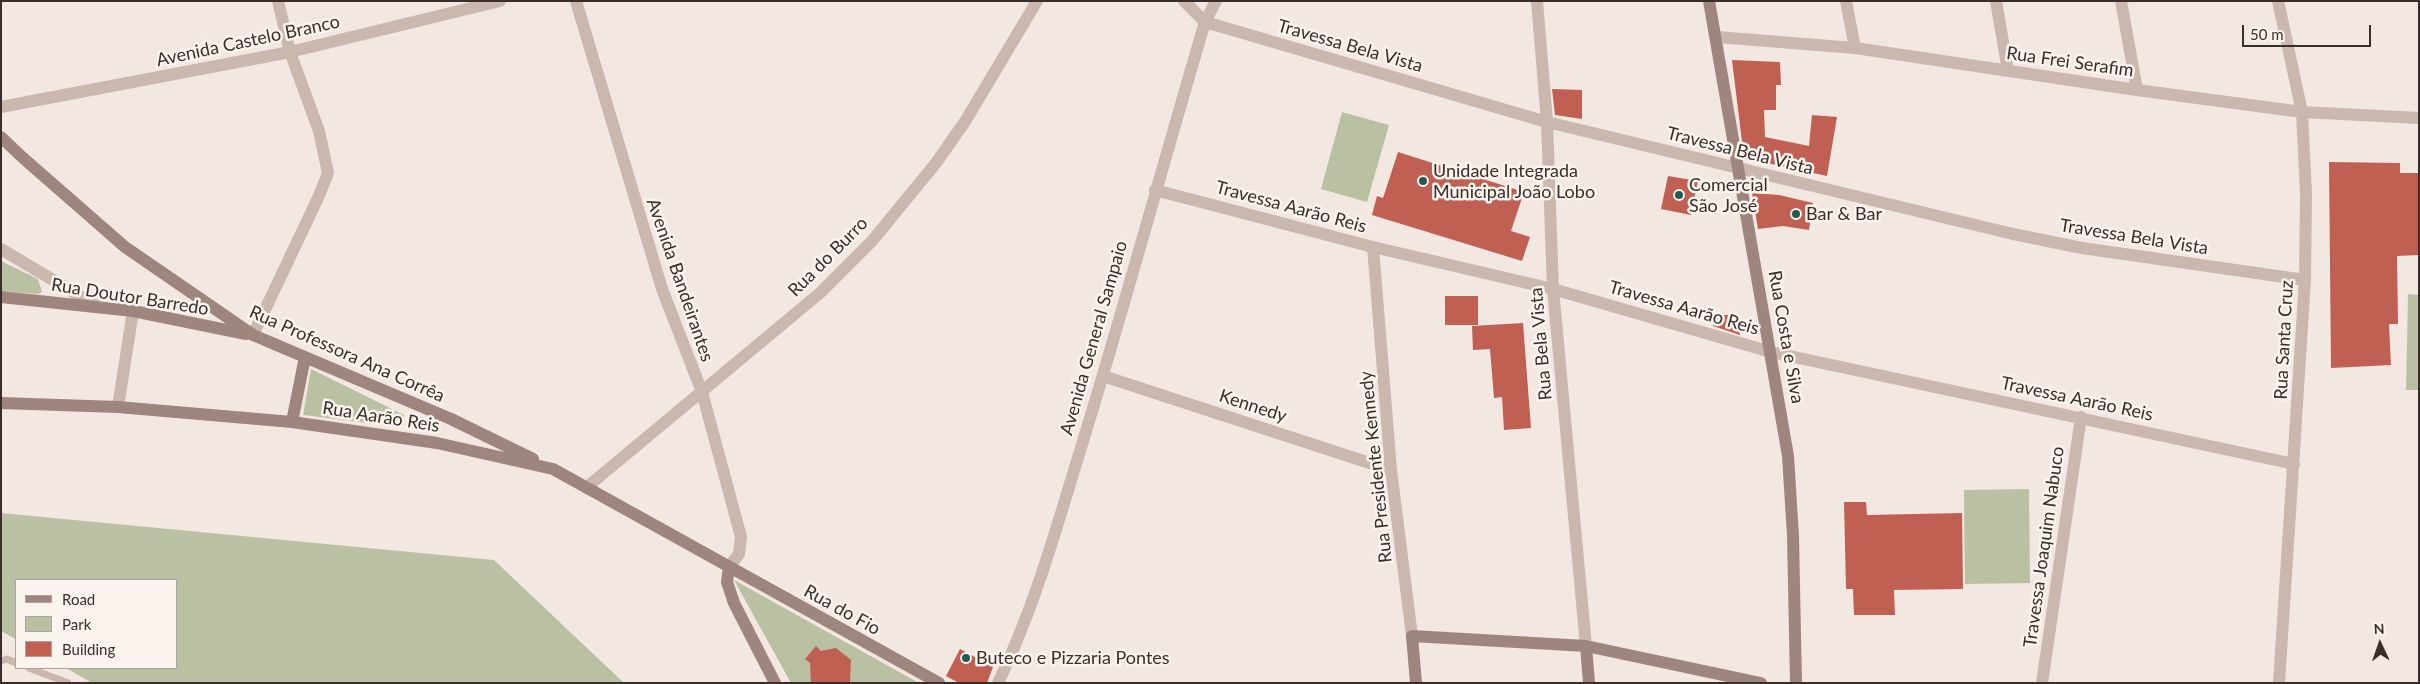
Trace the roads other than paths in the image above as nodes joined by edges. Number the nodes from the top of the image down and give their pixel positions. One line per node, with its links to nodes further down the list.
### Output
1 (278, 1): 16 (street)
2 (500, 1): 16 (street, Avenida Castelo Branco)
3 (576, 1): 37 (street, Avenida Bandeirantes)
4 (1037, 1): 37 (street, Rua do Burro)
5 (1184, 1): 13 (street, Travessa Bela Vista)
6 (1216, 1): 13 (street, Avenida General Sampaio)
7 (1537, 1): 22 (street, Rua Bela Vista)
8 (1709, 1): 14 (street, Rua Costa e Silva)
9 (1846, 1): 15 (street)
10 (1996, 1): 17 (street)
11 (2121, 1): 18 (street)
12 (2278, 1): 20 (street, Rua Santa Cruz)
13 (1205, 22): 22 (street, Travessa Bela Vista); 25 (street, Avenida General Sampaio)
14 (1717, 37): 15 (street, Rua Frei Serafim); 24 (street, Rua Costa e Silva)
15 (1855, 48): 17 (street, Rua Frei Serafim)
16 (290, 52): 19 (street, Avenida Castelo Branco); 33 (street)
17 (2008, 71): 18 (street, Rua Frei Serafim)
18 (2137, 90): 20 (street, Rua Frei Serafim)
19 (1, 107)
20 (2302, 112): 21 (street, Rua Frei Serafim); 28 (street, Rua Santa Cruz)
21 (2419, 118)
22 (1547, 122): 24 (street, Travessa Bela Vista); 29 (street, Rua Bela Vista)
23 (1, 137): 33 (street, Rua Professora Ana Corrêa)
24 (1737, 168): 28 (street, Travessa Bela Vista); 34 (street, Rua Costa e Silva)
25 (1155, 190): 26 (street, Travessa Aarão Reis); 36 (street, Avenida General Sampaio)
26 (1373, 247): 29 (street, Travessa Aarão Reis); 44 (street, Rua Presidente Kennedy)
27 (1, 249): 31 (street)
28 (2305, 280): 42 (street, Rua Santa Cruz)
29 (1552, 289): 34 (street, Travessa Aarão Reis); 48 (street, Rua Bela Vista)
30 (1, 297): 31 (street, Rua Doutor Barredo)
31 (95, 306): 32 (street, Rua Doutor Barredo)
32 (134, 311): 33 (street, Rua Doutor Barredo); 39 (street)
33 (253, 335): 35 (street, Rua Professora Ana Corrêa)
34 (1771, 352): 40 (street, Travessa Aarão Reis); 59 (street, Rua Costa e Silva)
35 (305, 357): 41 (street); 43 (street, Rua Professora Ana Corrêa)
36 (1103, 376): 44 (street, Kennedy); 55 (street, Avenida General Sampaio)
37 (702, 392): 45 (street, Rua do Burro); 46 (street, Avenida Bandeirantes)
38 (1, 403): 39 (street, Rua Aarão Reis)
39 (118, 407): 41 (street, Rua Aarão Reis)
40 (2081, 417): 42 (street, Travessa Aarão Reis); 60 (street, Travessa Joaquim Nabuco)
41 (292, 422): 43 (street, Rua Aarão Reis)
42 (2294, 464): 61 (street, Rua Santa Cruz)
43 (553, 469): 45 (street, Rua Aarão Reis)
44 (1392, 470): 47 (street, Rua Presidente Kennedy)
45 (587, 486): 46 (street, Rua Aarão Reis)
46 (729, 568): 53 (street); 54 (street, Rua do Fio)
47 (1412, 636): 48 (street); 56 (street, Rua Presidente Kennedy)
48 (1586, 646): 57 (street, Rua Bela Vista); 58 (street)
49 (1, 661): 50 (lane)
50 (15, 663)
51 (32, 669): 52 (lane)
52 (68, 683)
53 (775, 683)
54 (938, 683)
55 (998, 683)
56 (1416, 683)
57 (1589, 683)
58 (1762, 683)
59 (1796, 683)
60 (2042, 683)
61 (2279, 683)

